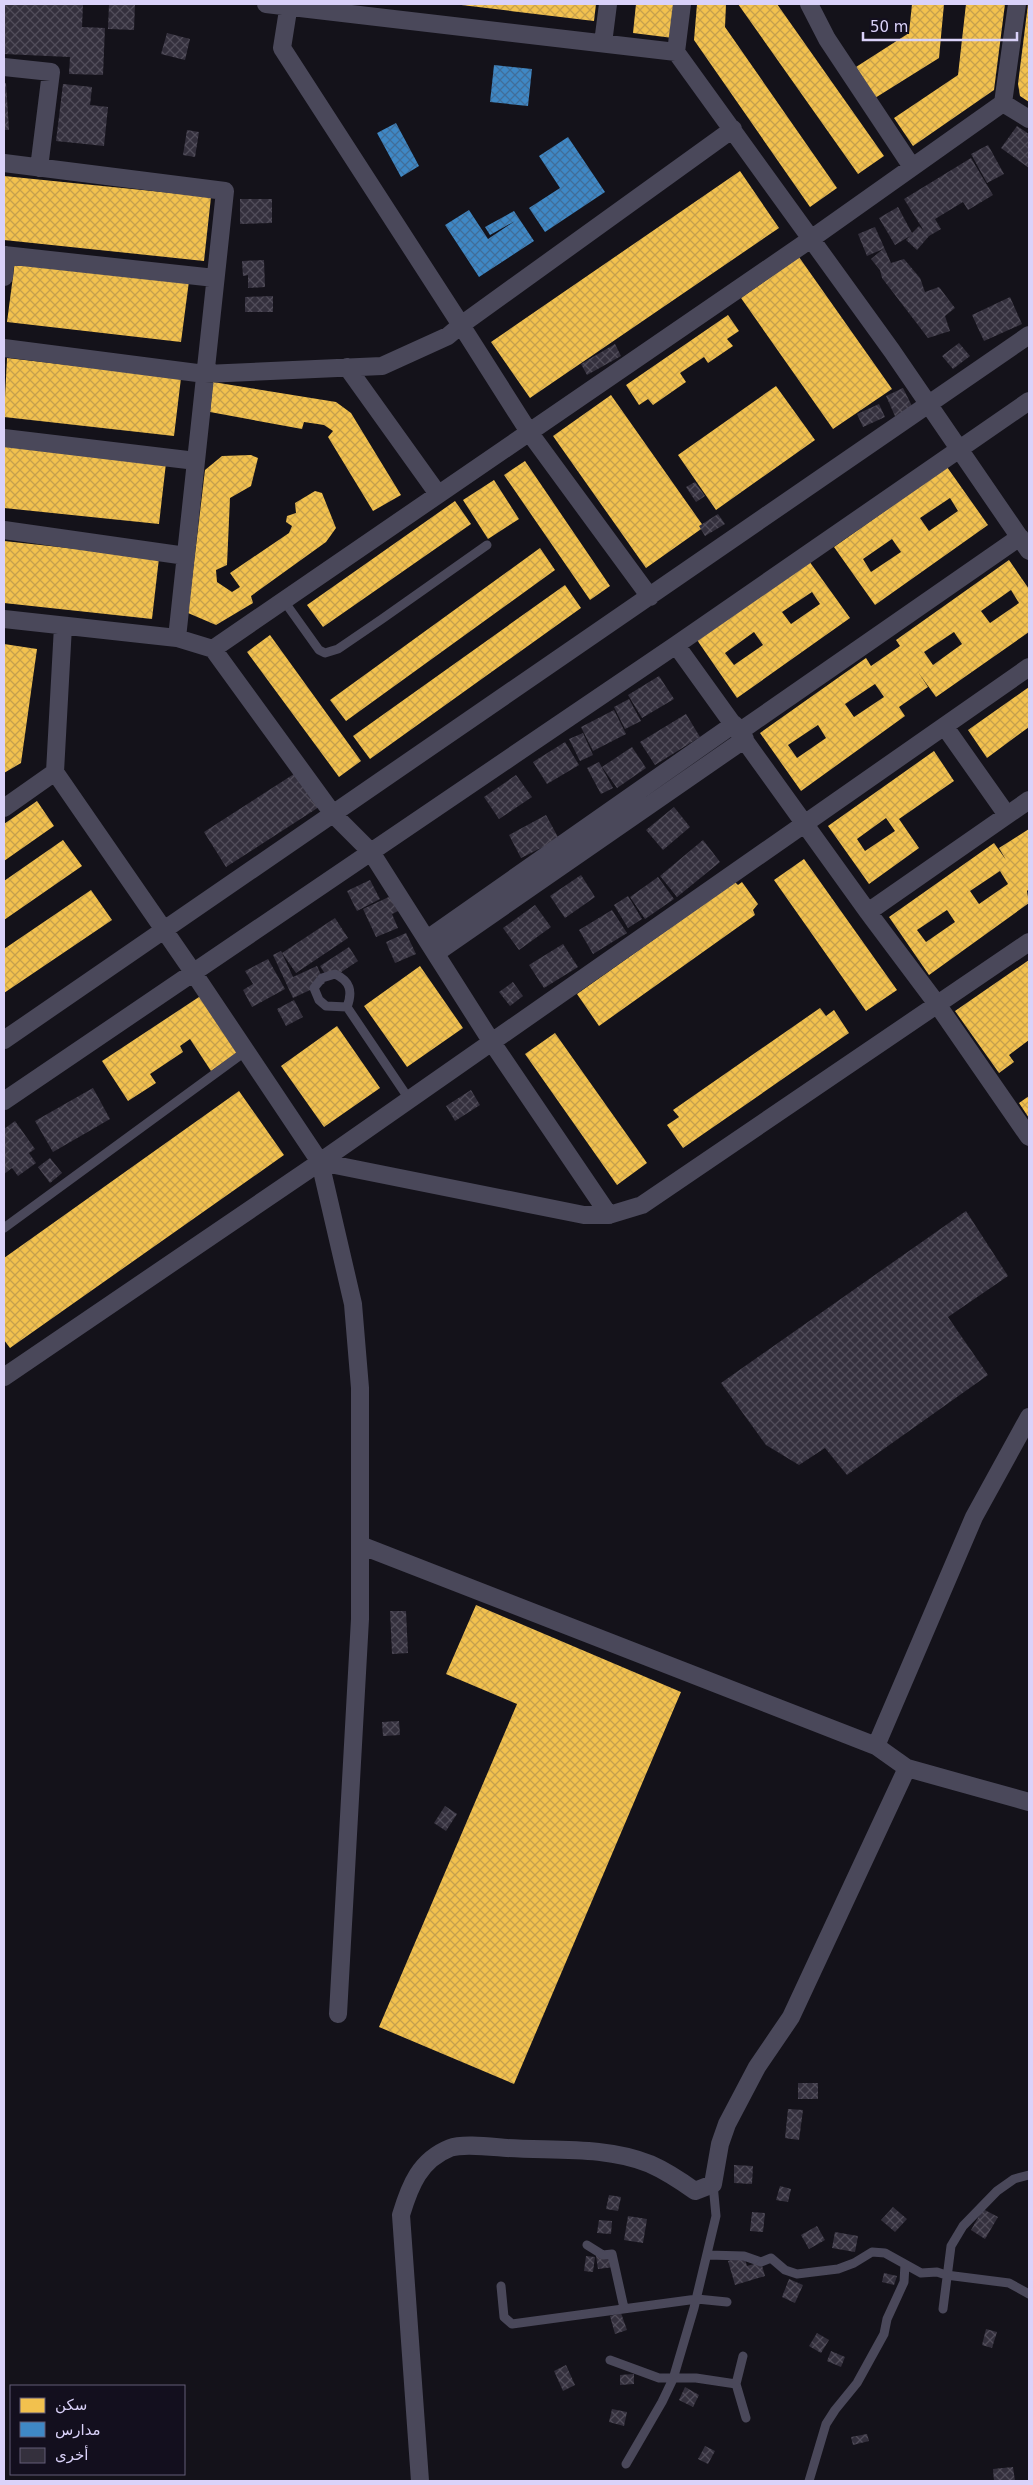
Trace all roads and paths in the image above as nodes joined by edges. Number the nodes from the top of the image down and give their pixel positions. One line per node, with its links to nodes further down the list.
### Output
1 (266, 4): 6 (street)
2 (608, 4): 7 (street)
3 (682, 4): 8 (street)
4 (810, 4): 14 (street)
5 (1017, 4): 10 (street)
6 (289, 5): 7 (street); 20 (street)
7 (603, 43): 8 (street)
8 (676, 52): 12 (street)
9 (4, 67): 15 (street)
10 (1003, 103): 11 (street); 14 (street)
11 (1029, 119)
12 (733, 129): 16 (street); 20 (street)
13 (4, 163): 15 (street)
14 (912, 167): 16 (street)
15 (39, 168): 19 (street)
16 (811, 239): 26 (street); 27 (street)
17 (5, 255): 18 (street); 19 (street)
18 (4, 277)
19 (216, 278): 24 (street)
20 (462, 325): 23 (street); 27 (street)
21 (1029, 335): 26 (street)
22 (4, 348): 24 (street)
23 (347, 367): 24 (street); 31 (street)
24 (205, 374): 30 (street)
25 (1029, 400): 29 (street)
26 (928, 404): 29 (street); 36 (street)
27 (529, 432): 31 (street); 36 (street)
28 (4, 438): 30 (street)
29 (959, 449): 33 (street); 41 (street)
30 (196, 461): 35 (street)
31 (438, 494): 37 (street)
32 (4, 530): 35 (street)
33 (1025, 544): 45 (street)
34 (487, 545): 37 (lane)
35 (186, 556): 40 (street)
36 (650, 597): 49 (street)
37 (284, 600): 42 (street)
38 (4, 619): 39 (street)
39 (63, 626): 40 (street); 46 (street)
40 (177, 638): 42 (street)
41 (676, 645): 45 (street); 52 (street)
42 (213, 649): 49 (street)
43 (1029, 667): 44 (street)
44 (945, 726): 50 (street); 51 (street)
45 (740, 732): 51 (street); 56 (street)
46 (54, 772): 48 (street); 54 (street)
47 (1029, 800): 50 (street)
48 (4, 808)
49 (333, 814): 52 (street); 54 (street)
50 (1007, 815): 53 (street)
51 (804, 823): 53 (street); 61 (street)
52 (371, 852): 56 (street); 57 (street)
53 (868, 912): 58 (street)
54 (164, 930): 57 (street); 60 (street)
55 (1029, 942): 58 (street)
56 (432, 946): 61 (street)
57 (193, 972): 62 (street); 64 (street)
58 (937, 1004): 65 (street); 67 (street)
59 (347, 1007): 59 (lane); 63 (lane)
60 (4, 1040)
61 (491, 1041): 63 (street); 67 (street)
62 (246, 1050): 66 (street); 68 (lane)
63 (410, 1099): 66 (street)
64 (4, 1101)
65 (1029, 1137)
66 (320, 1162): 67 (street); 69 (street); 71 (street)
67 (609, 1215)
68 (4, 1228)
69 (4, 1376)
70 (1029, 1418): 72 (street)
71 (360, 1545): 72 (street); 75 (street)
72 (876, 1746): 73 (street)
73 (907, 1768): 74 (street); 77 (street)
74 (1029, 1802)
75 (338, 2014)
76 (1029, 2175): 81 (lane)
77 (713, 2184): 79 (lane); 94 (street)
78 (587, 2245): 86 (lane)
79 (708, 2255): 80 (lane); 84 (lane)
80 (906, 2264): 81 (lane); 95 (lane)
81 (946, 2275): 83 (lane); 87 (lane)
82 (501, 2286): 86 (lane)
83 (1029, 2294)
84 (697, 2299): 85 (lane); 86 (lane); 90 (lane)
85 (727, 2302)
86 (624, 2308)
87 (943, 2309)
88 (743, 2356): 91 (lane)
89 (610, 2360): 90 (lane)
90 (673, 2379): 91 (lane); 93 (lane)
91 (736, 2384): 92 (lane)
92 (746, 2418)
93 (626, 2464)
94 (420, 2481)
95 (809, 2481)

